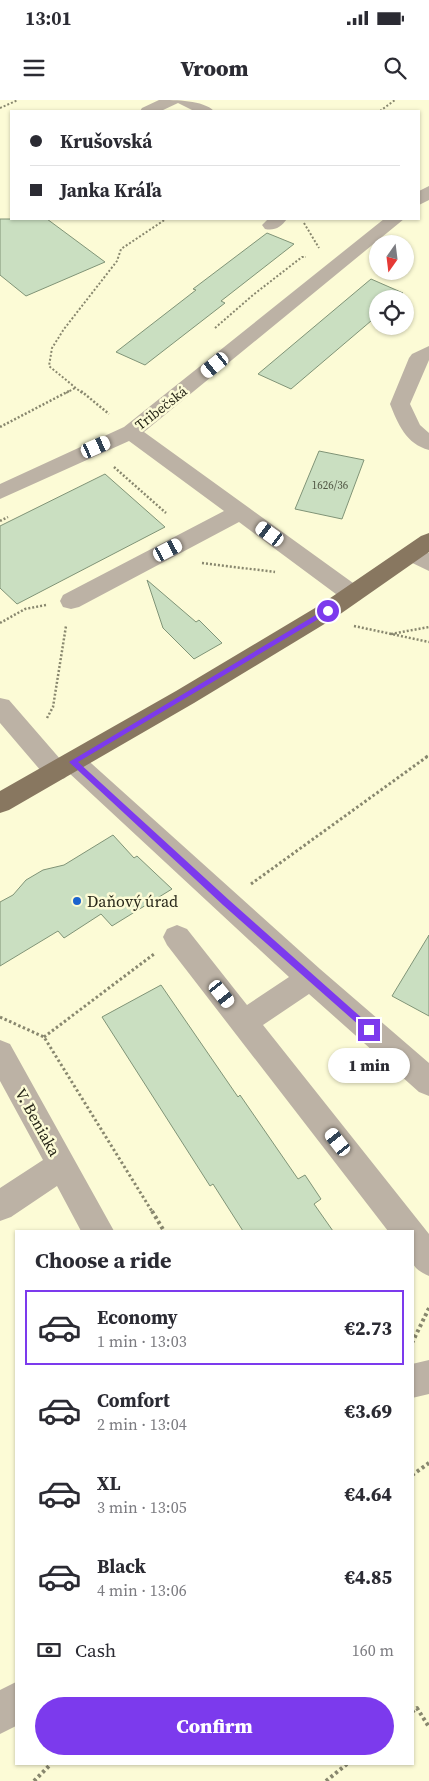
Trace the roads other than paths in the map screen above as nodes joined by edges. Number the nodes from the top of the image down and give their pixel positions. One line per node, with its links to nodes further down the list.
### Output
1 (172, 100): 3 (street)
2 (184, 100): 4 (street)
3 (150, 110)
4 (204, 110)
5 (394, 220): 7 (street, Tribečská)
6 (429, 352): 8 (street)
7 (131, 432): 9 (street, Tribečská); 10 (street)
8 (429, 443)
9 (0, 492)
10 (240, 512): 12 (street); 13 (street)
11 (423, 553): 12 (main road)
12 (352, 594): 15 (main road)
13 (71, 601)
14 (0, 707): 15 (street)
15 (64, 766): 16 (main road); 18 (street)
16 (0, 803)
17 (177, 937): 19 (street)
18 (310, 978): 19 (street); 21 (street)
19 (245, 1022): 25 (street)
20 (0, 1053): 22 (street, V. Beniaka)
21 (429, 1082)
22 (62, 1165): 23 (street, V. Beniaka); 24 (street, V. Beniaka)
23 (0, 1206)
24 (97, 1230)
25 (406, 1230)
26 (414, 1241): 27 (street)
27 (429, 1260)
28 (429, 1377): 29 (street)
29 (414, 1381)
30 (15, 1702): 31 (street)
31 (0, 1715)

